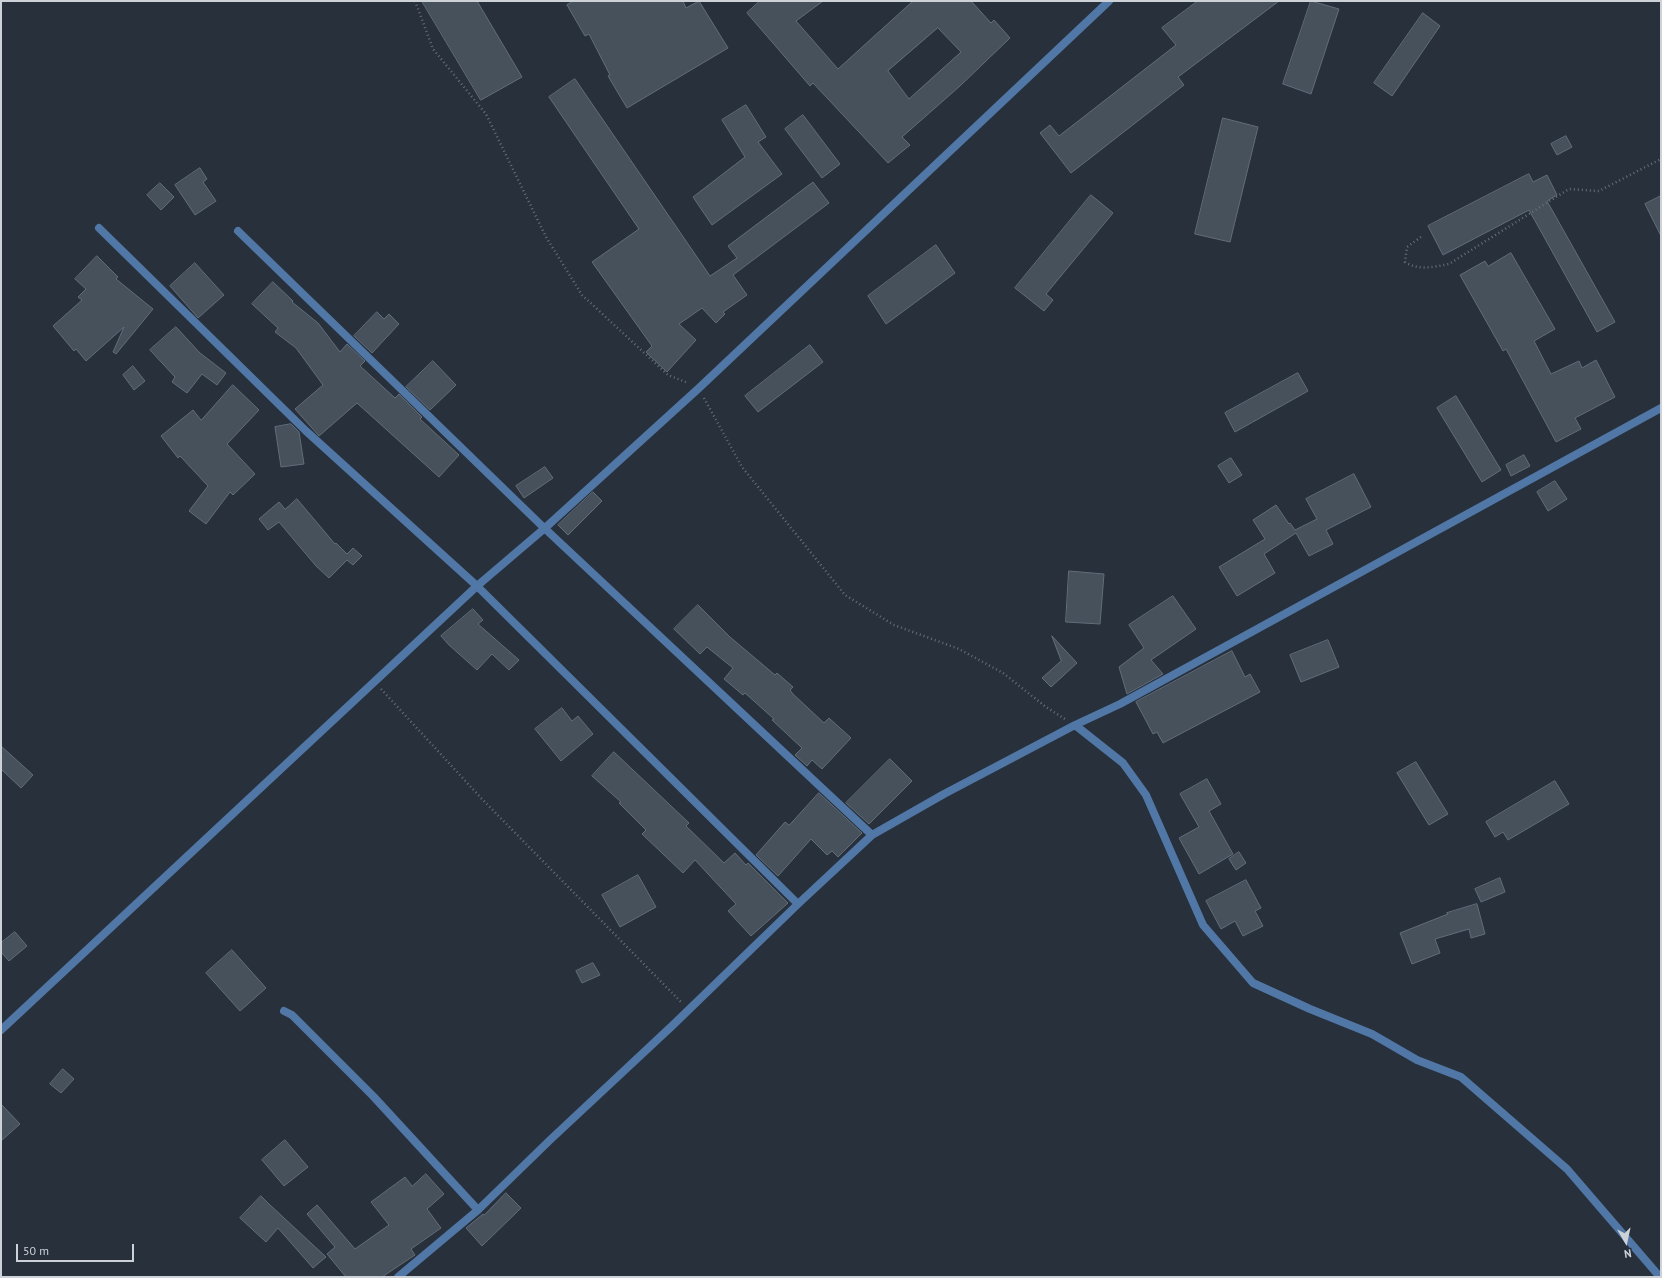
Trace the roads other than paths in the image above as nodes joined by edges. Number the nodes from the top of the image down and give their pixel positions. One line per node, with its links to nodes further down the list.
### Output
1 (1109, 1): 5 (street)
2 (99, 228): 6 (street)
3 (238, 231): 5 (street)
4 (1661, 408): 7 (street)
5 (545, 528): 6 (street); 8 (street)
6 (477, 586): 9 (street); 11 (street)
7 (1075, 725): 8 (street); 14 (street)
8 (872, 835): 9 (street)
9 (798, 904): 12 (street)
10 (284, 1011): 12 (street)
11 (1, 1030)
12 (478, 1210): 13 (street)
13 (398, 1277)
14 (1660, 1277)

